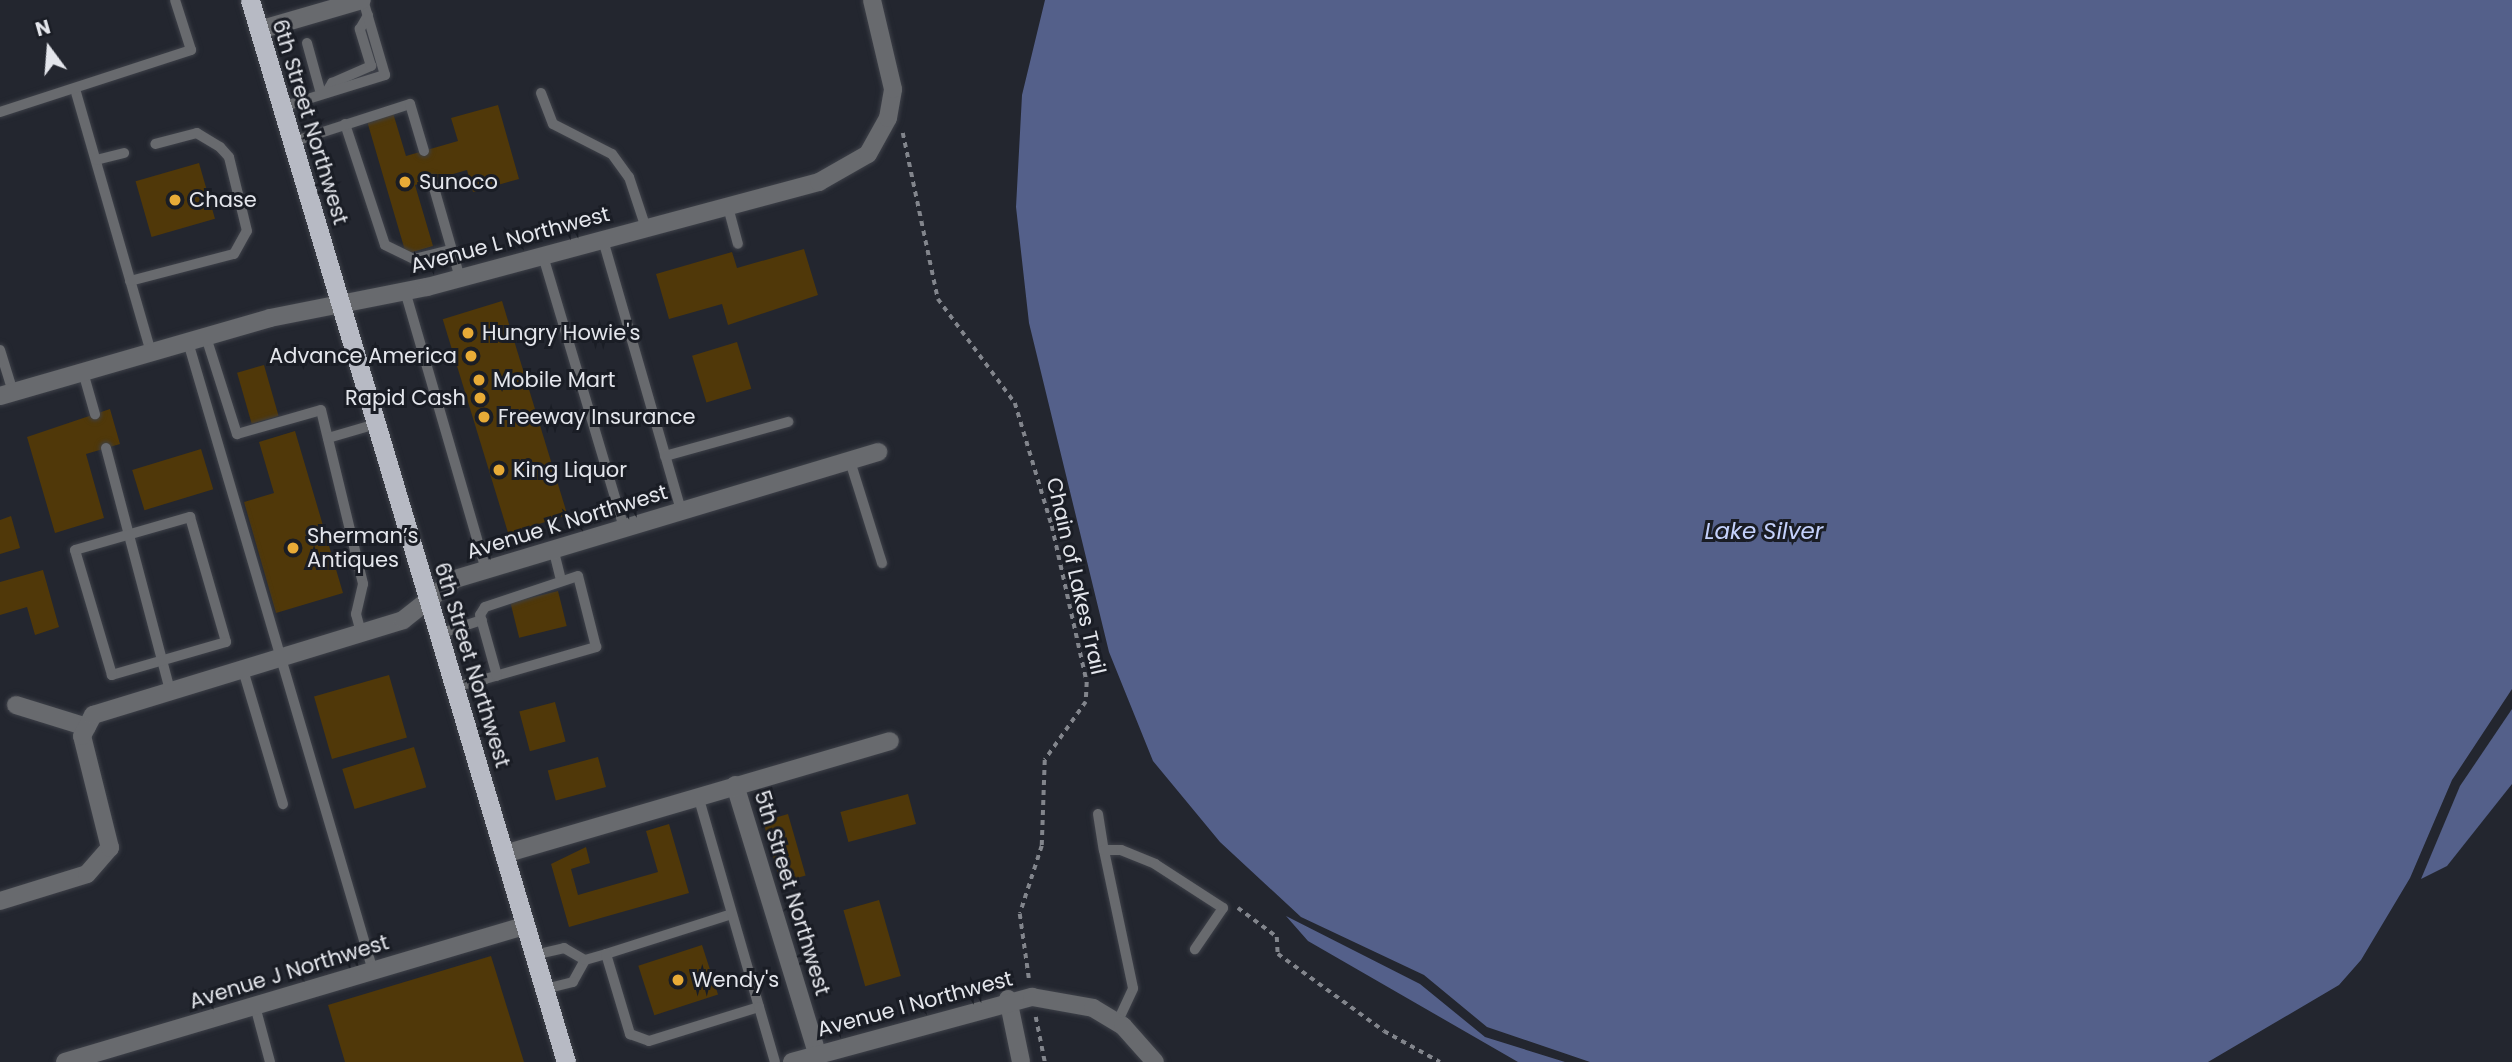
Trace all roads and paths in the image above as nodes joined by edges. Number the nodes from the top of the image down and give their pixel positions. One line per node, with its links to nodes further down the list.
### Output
1 (175, 0): 7 (lane)
2 (250, 0): 5 (highway, 6th Street Northwest)
3 (872, 0): 12 (street, Avenue L Northwest)
4 (364, 5): 5 (street); 9 (lane); 9 (lane)
5 (259, 30): 10 (highway, 6th Street Northwest)
6 (307, 43): 9 (lane)
7 (75, 89): 11 (lane); 18 (lane)
8 (541, 93): 21 (lane)
9 (324, 94): 10 (lane)
10 (282, 107): 14 (highway, 6th Street Northwest)
11 (0, 112)
12 (888, 118): 20 (street, Avenue L Northwest); 80 (path, Chain of Lakes Trail)
13 (345, 124): 14 (lane); 16 (lane); 24 (lane)
14 (292, 142): 29 (highway, 6th Street Northwest)
15 (155, 144): 27 (lane)
16 (424, 151)
17 (124, 153): 18 (lane)
18 (96, 160): 27 (lane)
19 (432, 181): 24 (lane)
20 (728, 206): 21 (street, Avenue L Northwest); 23 (lane)
21 (646, 228): 22 (street, Avenue L Northwest)
22 (603, 240): 25 (street, Avenue L Northwest); 42 (lane)
23 (738, 244)
24 (451, 250): 26 (lane)
25 (543, 256): 26 (street, Avenue L Northwest); 45 (lane)
26 (460, 278): 28 (street, Avenue L Northwest)
27 (130, 281): 33 (lane)
28 (405, 291): 29 (street, Avenue L Northwest); 49 (lane)
29 (341, 304): 30 (street, Avenue L Northwest); 38 (highway, 6th Street Northwest)
30 (206, 337): 31 (street, Avenue L Northwest); 39 (lane)
31 (188, 342): 33 (street, Avenue L Northwest); 55 (lane)
32 (0, 350): 35 (lane)
33 (151, 352): 34 (street, Avenue L Northwest)
34 (83, 372): 35 (street, Avenue L Northwest); 36 (lane)
35 (6, 394)
36 (95, 414)
37 (788, 422): 42 (lane)
38 (376, 424): 39 (lane); 51 (highway, 6th Street Northwest)
39 (328, 438): 53 (lane)
40 (106, 448): 46 (lane)
41 (878, 453): 43 (street, Avenue K Northwest)
42 (665, 456): 44 (lane)
43 (850, 461): 44 (street, Avenue K Northwest); 48 (lane)
44 (681, 511): 45 (street, Avenue K Northwest)
45 (624, 528): 47 (street, Avenue K Northwest)
46 (129, 535): 56 (lane); 56 (lane); 56 (lane)
47 (553, 548): 49 (street, Avenue K Northwest); 50 (lane)
48 (881, 563)
49 (485, 569): 51 (street, Avenue K Northwest)
50 (561, 581): 52 (lane); 58 (lane)
51 (428, 597): 53 (street, Avenue K Northwest); 54 (highway, 6th Street Northwest)
52 (482, 620): 54 (lane); 58 (lane)
53 (361, 633): 55 (street, Avenue K Northwest)
54 (439, 634): 59 (highway, 6th Street Northwest)
55 (282, 658): 57 (street, Avenue K Northwest); 78 (lane)
56 (162, 661): 60 (lane)
57 (243, 670): 60 (street, Avenue K Northwest); 66 (lane)
58 (497, 676): 59 (lane)
59 (454, 687): 69 (highway, 6th Street Northwest)
60 (170, 691): 62 (street, Avenue K Northwest)
61 (16, 705): 62 (street)
62 (87, 727): 70 (street)
63 (890, 741): 64 (street)
64 (735, 785): 65 (street); 85 (street, 5th Street Northwest)
65 (698, 796): 69 (street); 72 (lane)
66 (283, 804)
67 (1098, 814): 68 (lane)
68 (1104, 850): 74 (lane); 84 (lane)
69 (504, 854): 73 (highway, 6th Street Northwest)
70 (0, 901)
71 (1231, 903): 94 (path)
72 (732, 914): 75 (lane); 83 (lane)
73 (525, 926): 76 (highway, 6th Street Northwest); 78 (street, Avenue J Northwest)
74 (1195, 949)
75 (606, 954): 77 (lane); 83 (lane)
76 (534, 955): 77 (lane); 79 (highway, 6th Street Northwest)
77 (585, 960): 79 (lane)
78 (373, 971): 82 (street, Avenue J Northwest)
79 (544, 989): 88 (highway, 6th Street Northwest)
80 (1032, 997): 81 (street, Avenue I Northwest); 84 (street, Avenue I Northwest); 92 (path, Chain of Lakes Trail)
81 (1007, 999): 85 (street, Avenue I Northwest); 91 (street)
82 (255, 1006): 86 (street, Avenue J Northwest); 87 (lane)
83 (759, 1007): 89 (lane)
84 (1118, 1023): 93 (street, Avenue I Northwest)
85 (828, 1055): 90 (street, Avenue I Northwest)
86 (65, 1062)
87 (270, 1062)
88 (566, 1062)
89 (775, 1062)
90 (792, 1062)
91 (1021, 1062)
92 (1045, 1062)
93 (1155, 1062)
94 (1440, 1062)

